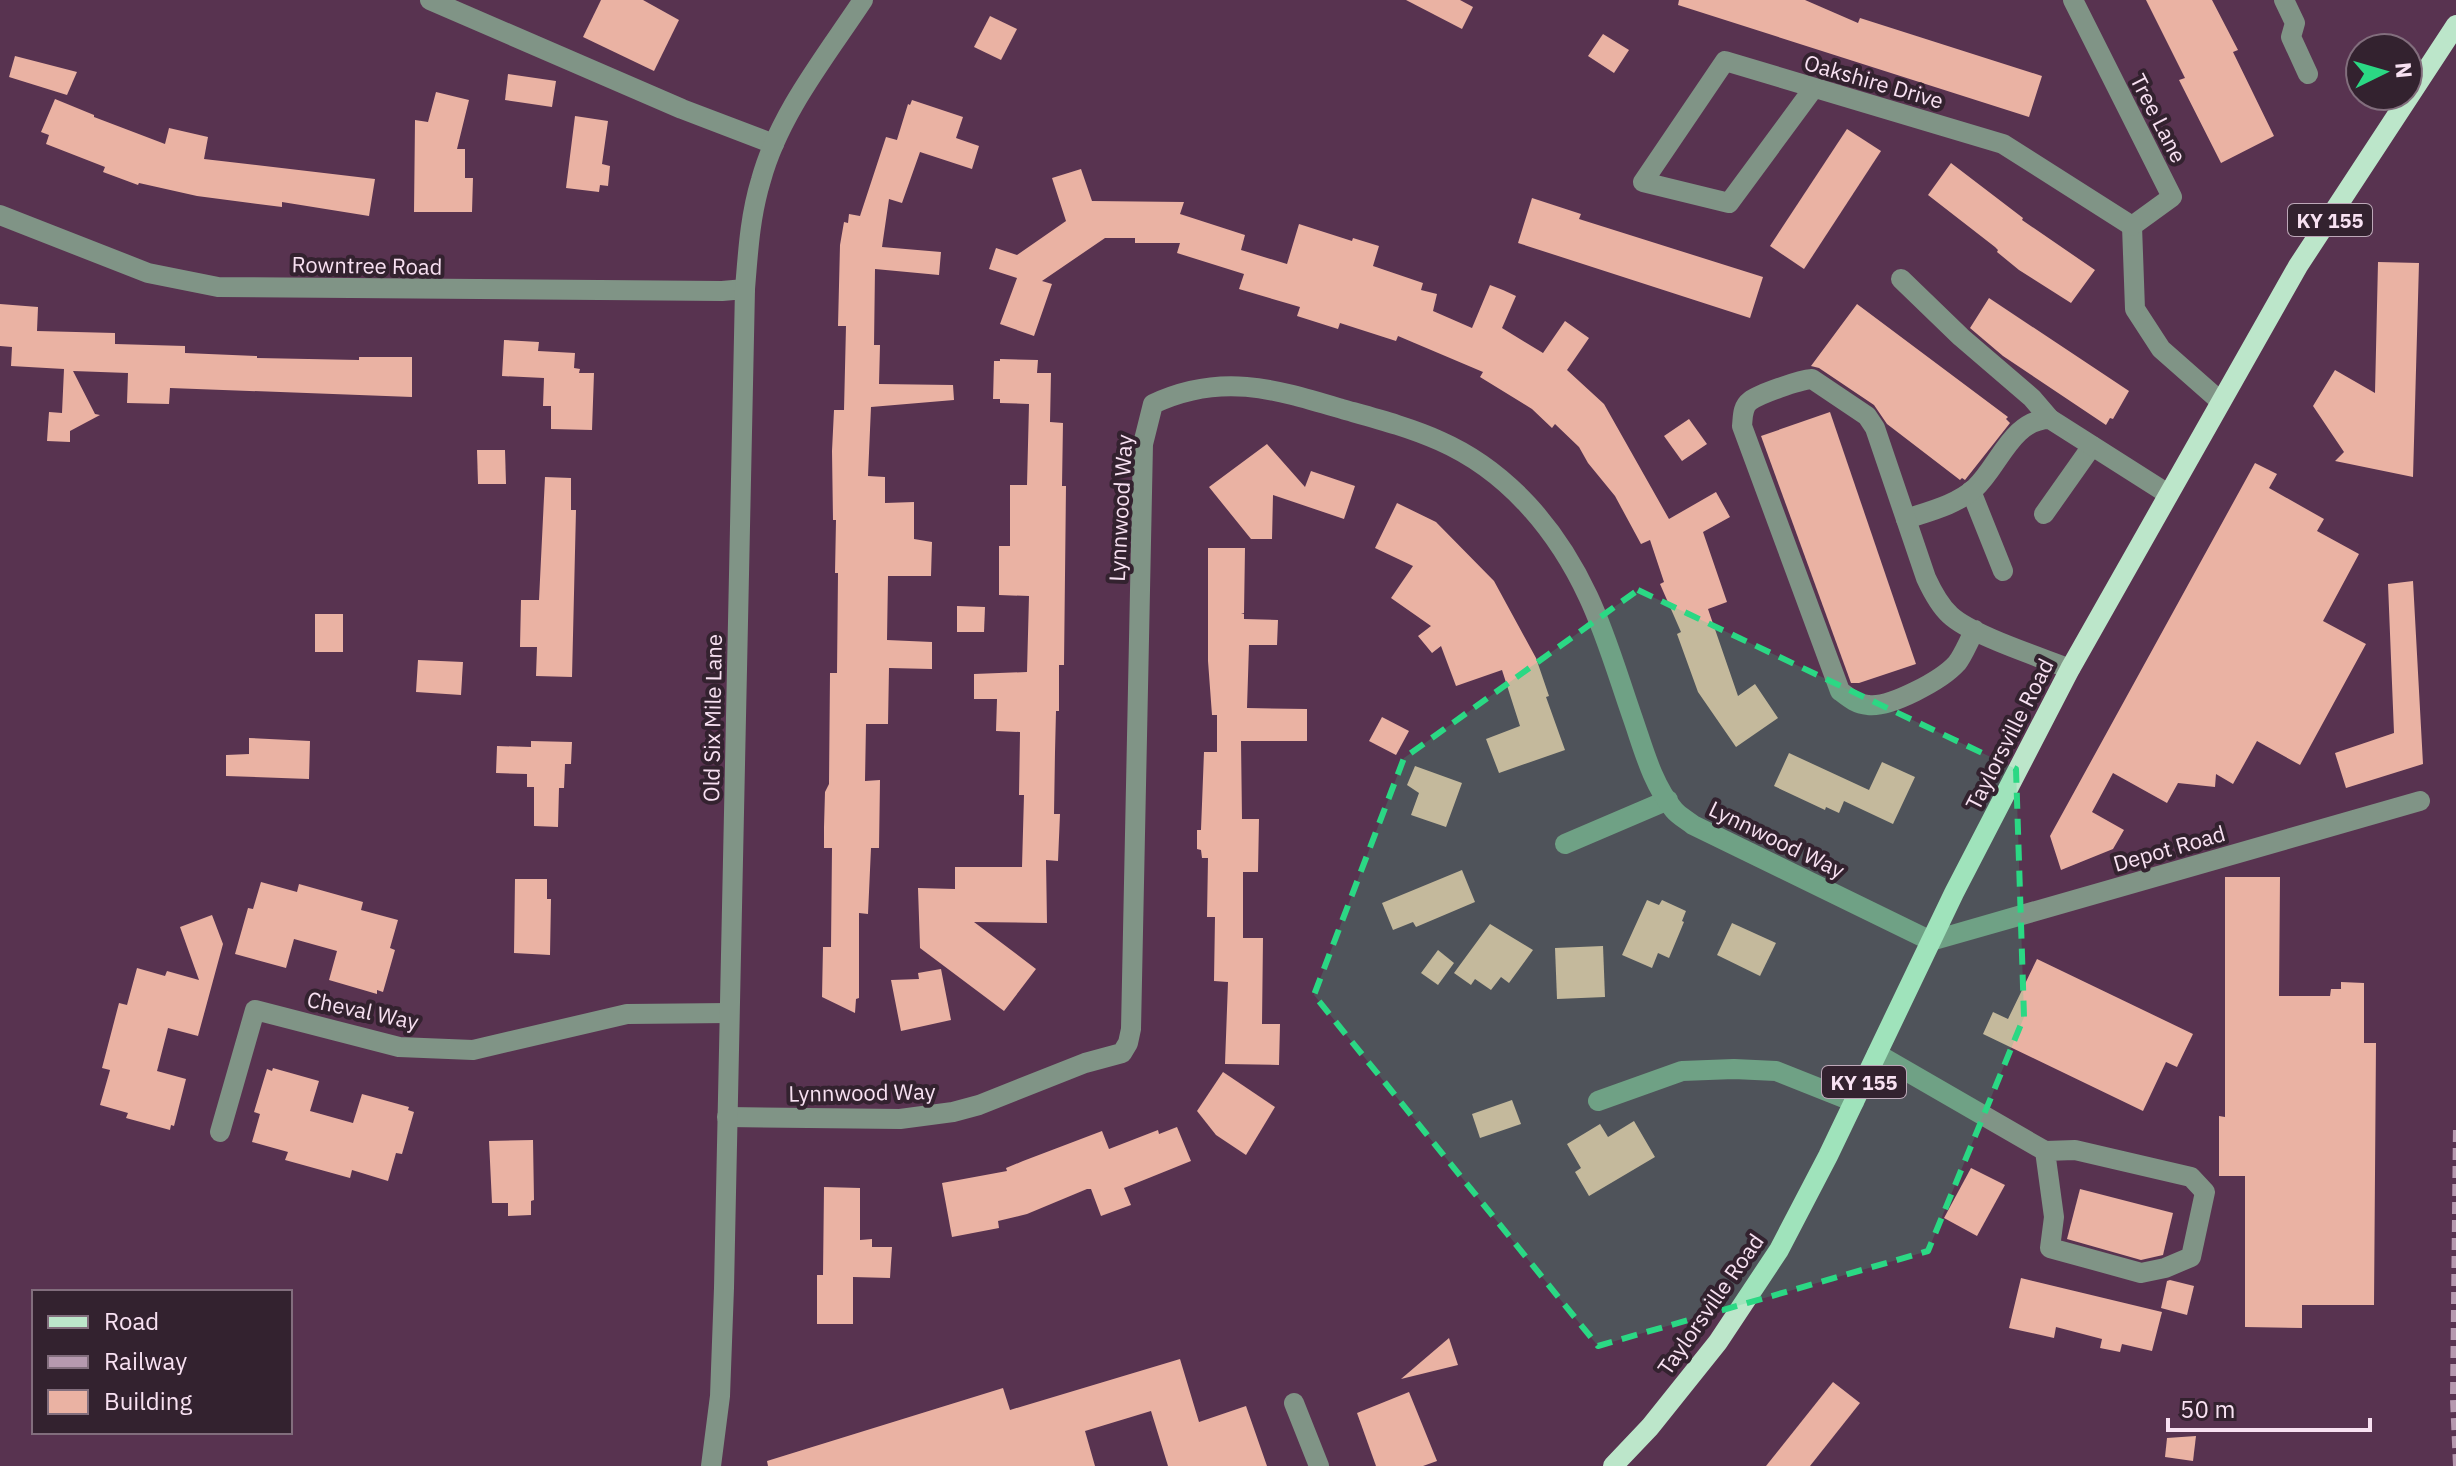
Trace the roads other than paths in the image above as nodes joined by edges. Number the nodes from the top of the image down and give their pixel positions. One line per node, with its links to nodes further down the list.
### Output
1 (430, 0): 8 (street)
2 (863, 0): 8 (street, Old Six Mile Lane)
3 (2073, 0): 10 (street, Tree Lane)
4 (2284, 0): 6 (street)
5 (2456, 25): 13 (main road, Taylorsville Road / KY 155)
6 (2308, 74)
7 (1813, 89): 7 (street, Oakshire Drive); 10 (street, Oakshire Drive)
8 (774, 144): 12 (street, Old Six Mile Lane)
9 (0, 215): 12 (street, Rowntree Road)
10 (2132, 226): 13 (street)
11 (1901, 279): 14 (street)
12 (745, 289): 27 (street, Old Six Mile Lane)
13 (2220, 401): 17 (main road, Taylorsville Road / KY 155)
14 (2050, 419): 15 (street); 16 (street)
15 (2092, 446): 17 (street); 18 (street)
16 (1971, 491): 19 (street); 20 (street)
17 (2168, 494): 22 (main road, Taylorsville Road / KY 155)
18 (2044, 514)
19 (1906, 519): 21 (street); 21 (street)
20 (2003, 571)
21 (1975, 630): 22 (street)
22 (2070, 669): 26 (main road, Taylorsville Road / KY 155)
23 (1668, 800): 25 (street); 26 (street, Lynnwood Way); 31 (street, Lynnwood Way)
24 (2420, 801): 26 (street, Depot Road)
25 (1565, 844)
26 (1931, 941): 28 (main road, Taylorsville Road / KY 155)
27 (729, 1013): 31 (street, Old Six Mile Lane); 32 (street, Cheval Way)
28 (1877, 1054): 30 (main road, Taylorsville Road / KY 155); 33 (street)
29 (1598, 1101): 30 (street)
30 (1854, 1102): 35 (main road, Taylorsville Road / KY 155)
31 (727, 1117): 36 (street, Old Six Mile Lane)
32 (220, 1132)
33 (2045, 1151): 33 (street)
34 (1294, 1403): 37 (street)
35 (1621, 1463)
36 (711, 1466)
37 (1319, 1466)

